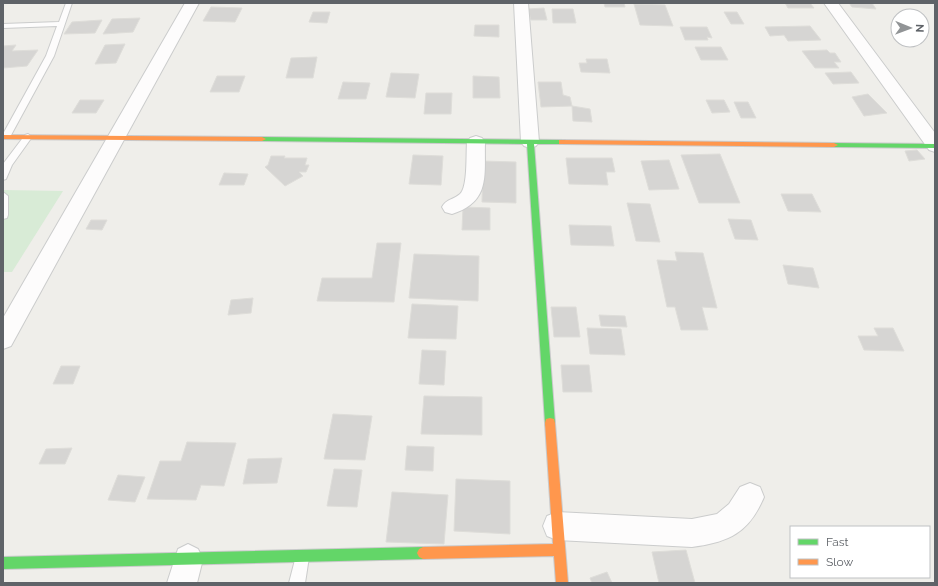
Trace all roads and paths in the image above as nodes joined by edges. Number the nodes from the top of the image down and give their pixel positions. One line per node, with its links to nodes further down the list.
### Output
1 (69, 3): 5 (lane)
2 (192, 3): 9 (street)
3 (521, 3): 11 (street)
4 (830, 3): 12 (street)
5 (62, 24): 6 (lane); 7 (lane)
6 (3, 26)
7 (5, 137): 8 (street)
8 (28, 137): 9 (street); 13 (lane)
9 (117, 138): 10 (street); 17 (street)
10 (476, 142): 11 (street); 15 (street)
11 (530, 142): 12 (street); 19 (street)
12 (935, 146)
13 (3, 177)
14 (3, 196): 16 (lane)
15 (452, 207)
16 (3, 215)
17 (3, 339)
18 (750, 497): 19 (street)
19 (558, 538): 20 (street); 24 (street)
20 (302, 556): 22 (street); 23 (lane)
21 (3, 563): 22 (street)
22 (185, 571)
23 (297, 583)
24 (562, 583)

